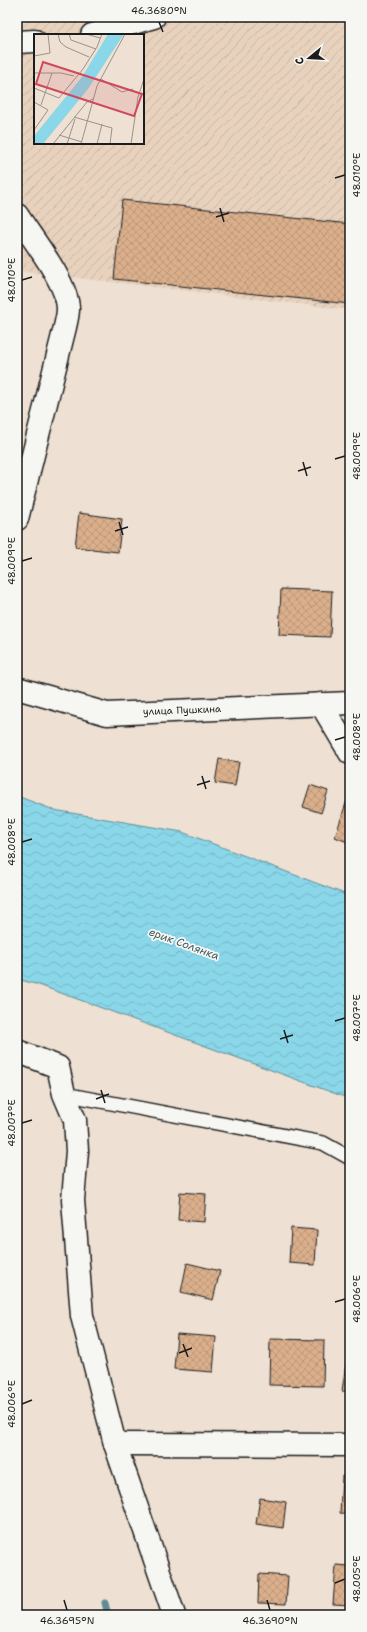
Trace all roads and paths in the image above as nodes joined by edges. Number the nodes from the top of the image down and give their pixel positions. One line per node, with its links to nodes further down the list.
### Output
1 (154, 17): 2 (street)
2 (95, 34)
3 (34, 41): 4 (street)
4 (17, 42)
5 (17, 215): 6 (street)
6 (17, 519)
7 (17, 688): 9 (street, улица Пушкина)
8 (350, 703): 9 (street, улица Пушкина)
9 (321, 704): 10 (street)
10 (350, 753)
11 (17, 1051): 12 (street)
12 (64, 1094): 13 (lane); 14 (street)
13 (350, 1158)
14 (115, 1444): 15 (street); 16 (street)
15 (350, 1445)
16 (174, 1615)

